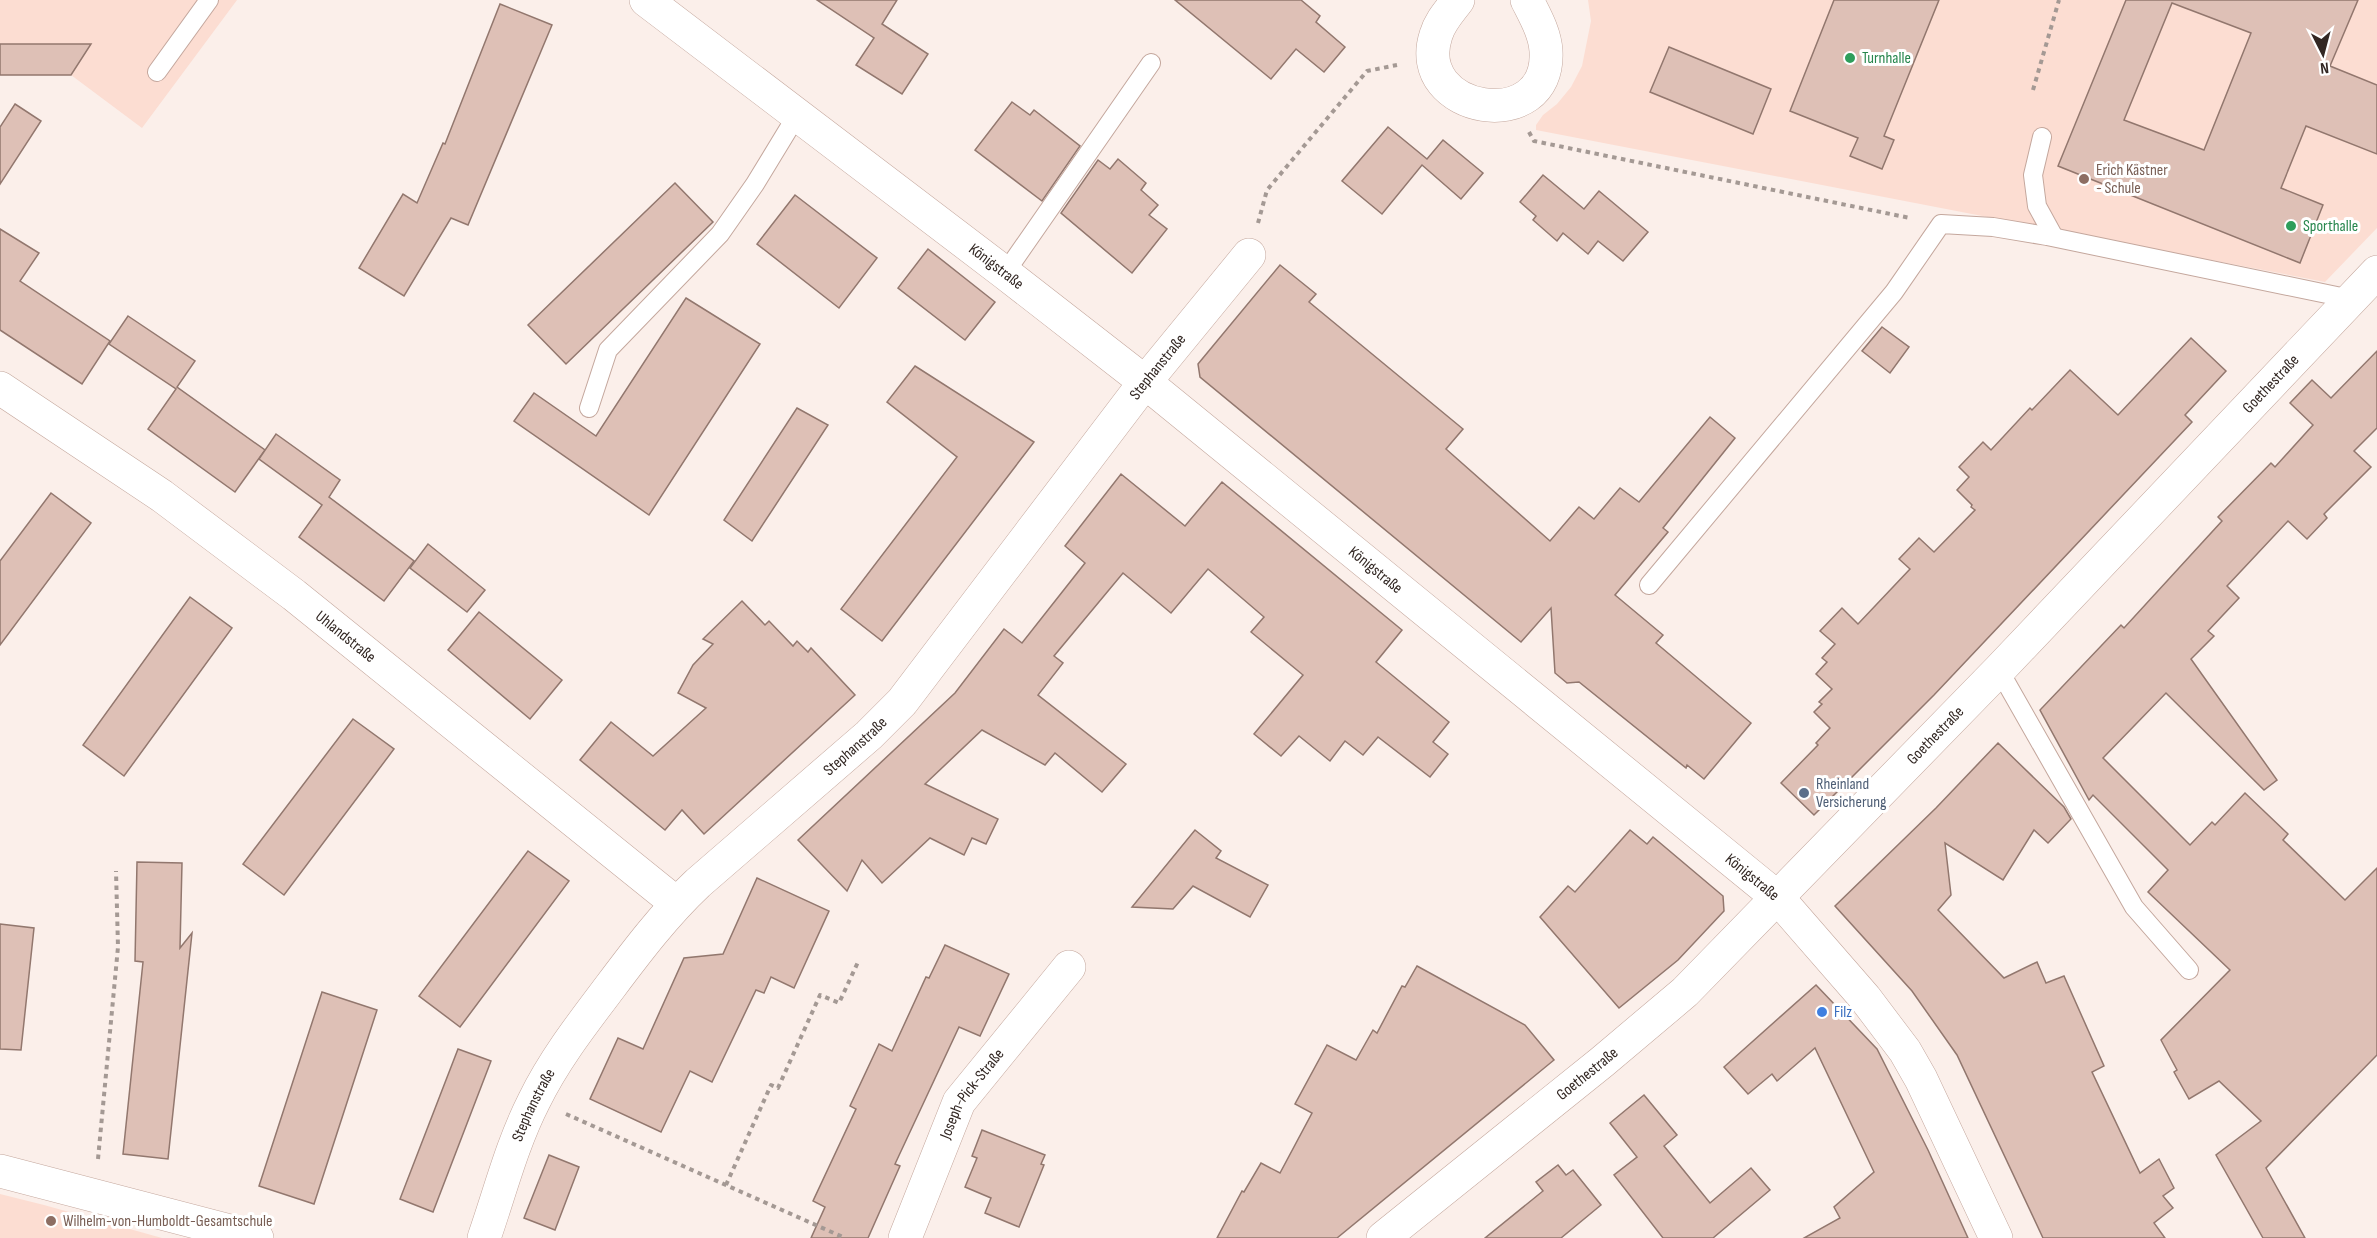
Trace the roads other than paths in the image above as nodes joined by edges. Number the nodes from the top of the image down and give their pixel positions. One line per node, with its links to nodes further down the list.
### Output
1 (209, 0): 6 (lane)
2 (646, 0): 7 (street, Königstraße)
3 (1458, 0): 4 (street)
4 (1527, 0)
5 (1151, 63): 12 (lane)
6 (157, 72)
7 (797, 115): 12 (street, Königstraße); 16 (lane)
8 (2042, 137): 9 (lane)
9 (2054, 237): 13 (lane); 17 (lane)
10 (1249, 255): 14 (street, Stephanstraße)
11 (2377, 272): 13 (street, Goethestraße)
12 (1005, 273): 14 (street, Königstraße)
13 (2350, 299): 18 (street, Goethestraße)
14 (1145, 382): 19 (street, Königstraße); 20 (street, Stephanstraße)
15 (0, 388): 20 (street, Uhlandstraße)
16 (589, 408)
17 (1649, 585)
18 (1999, 669): 19 (street, Goethestraße); 22 (lane)
19 (1778, 898): 27 (street, Goethestraße); 28 (street, Königstraße)
20 (676, 903): 25 (street, Stephanstraße)
21 (1069, 967): 26 (street, Joseph-Pick-Straße)
22 (2189, 970)
23 (0, 1171): 24 (street)
24 (257, 1238)
25 (484, 1238)
26 (905, 1238)
27 (1383, 1238)
28 (1996, 1238)

